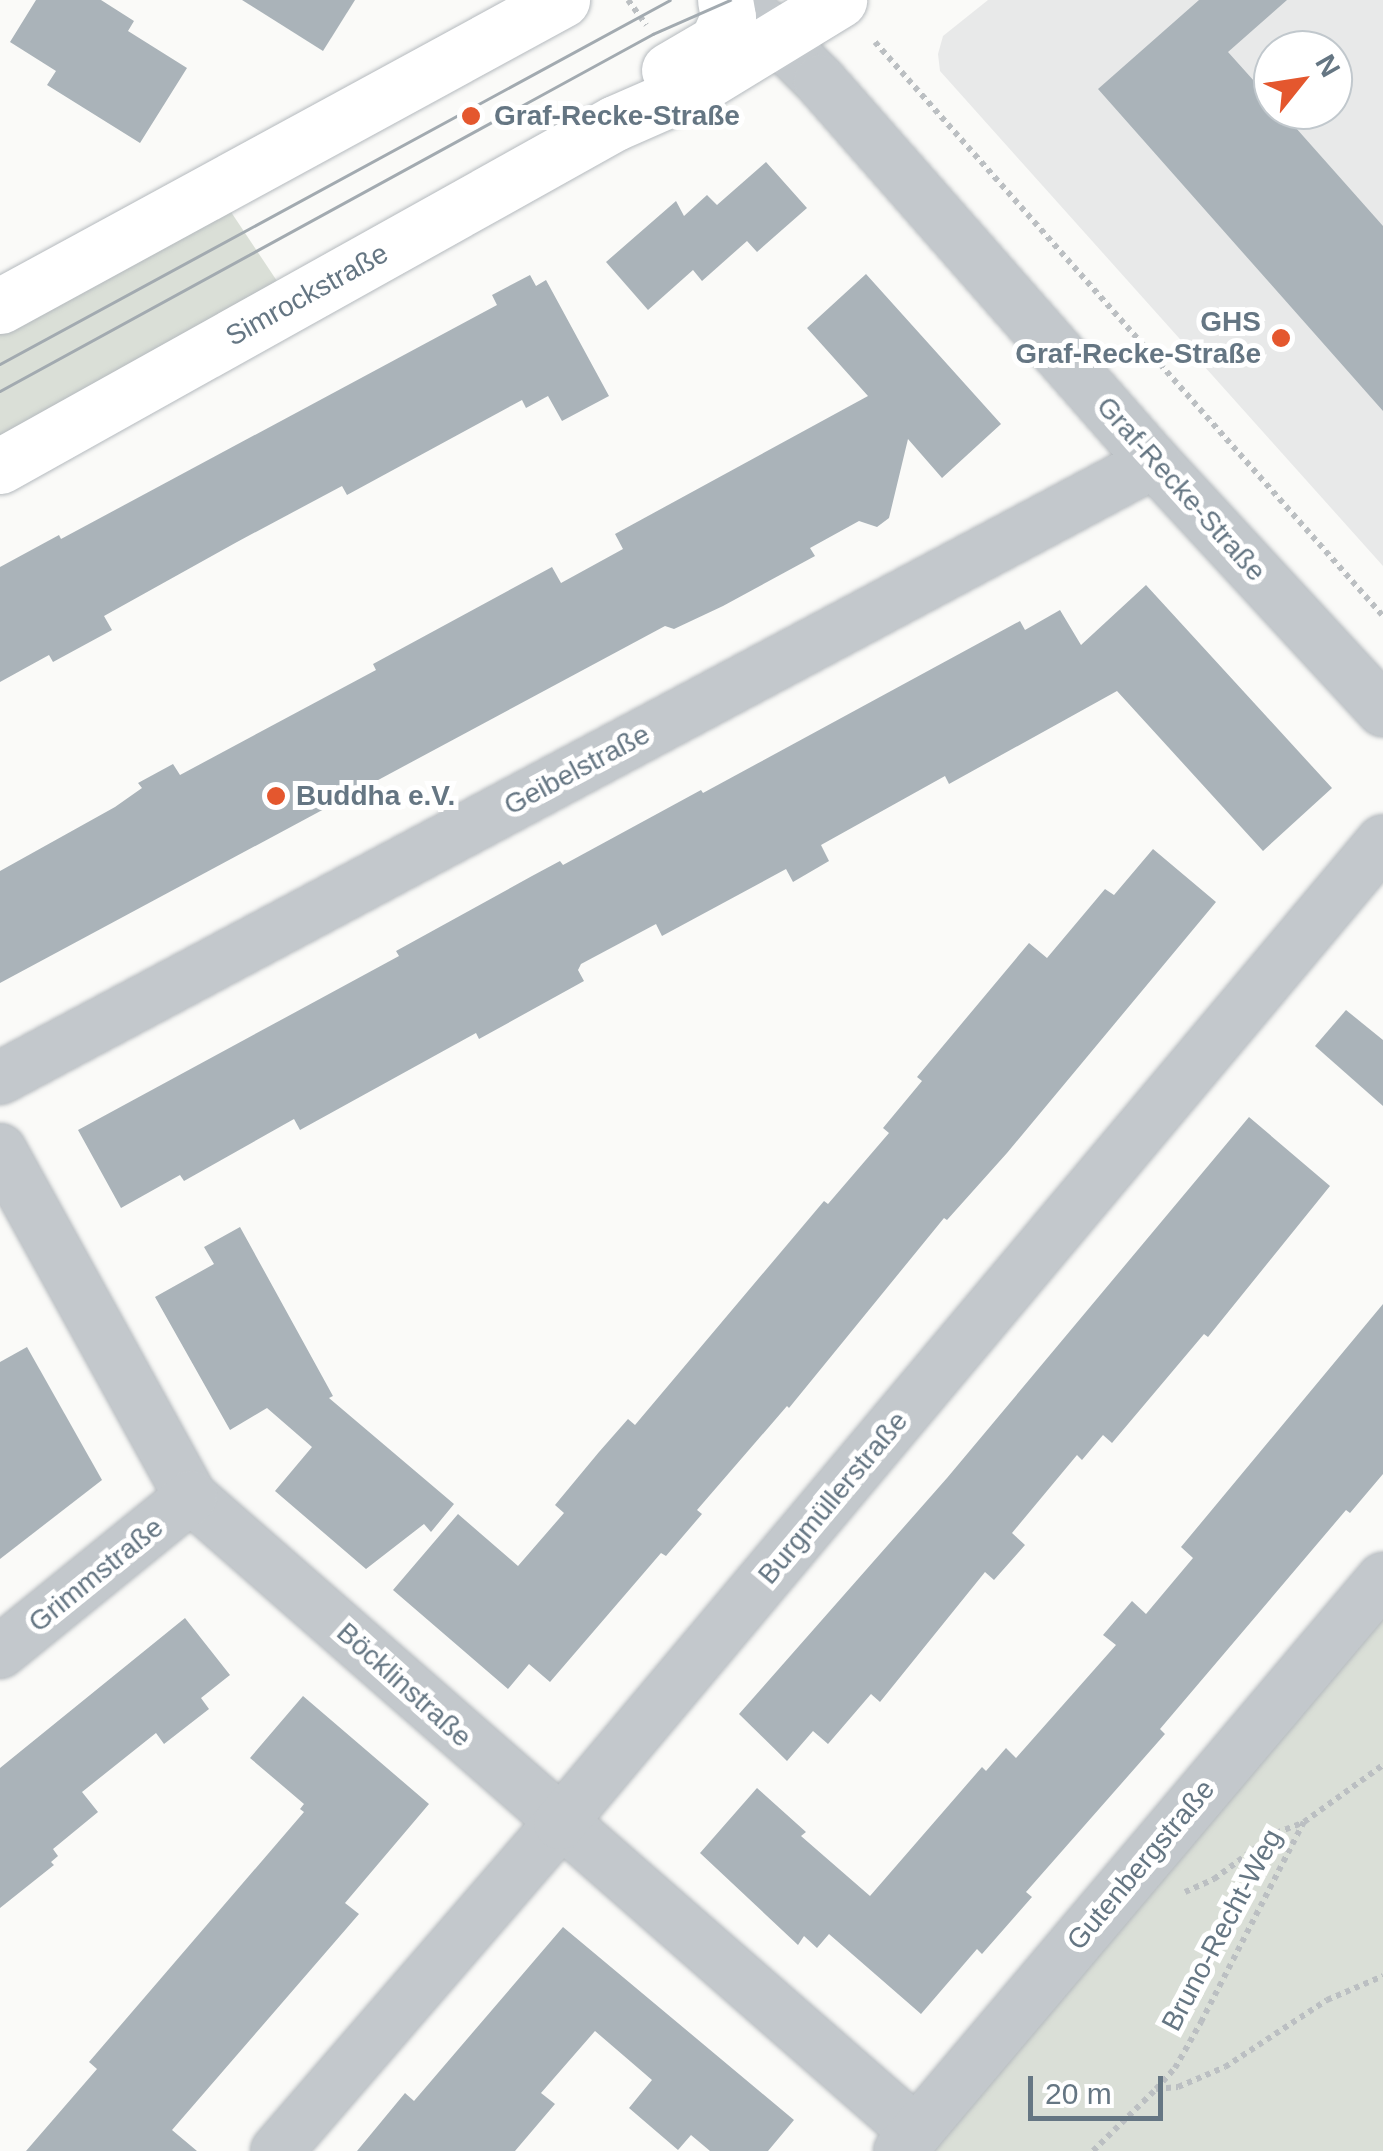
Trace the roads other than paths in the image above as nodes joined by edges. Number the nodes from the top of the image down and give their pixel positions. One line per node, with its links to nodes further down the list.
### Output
1 (562, 0): 5 (main road)
2 (725, 0): 7 (main road, Simrockstraße)
3 (739, 0): 6 (street, Graf-Recke-Straße)
4 (839, 0): 6 (main road, Simrockstraße)
5 (515, 17): 8 (main road)
6 (778, 37): 7 (main road, Simrockstraße); 9 (street, Graf-Recke-Straße)
7 (614, 124): 10 (main road, Simrockstraße)
8 (0, 306)
9 (1154, 462): 11 (street, Graf-Recke-Straße); 13 (street, Geibelstraße)
10 (0, 466)
11 (1383, 710)
12 (1383, 840): 18 (street, Burgmüllerstraße)
13 (0, 1078)
14 (0, 1150): 15 (street, Böcklinstraße)
15 (191, 1496): 17 (street, Grimmstraße); 18 (street, Böcklinstraße)
16 (1383, 1579): 19 (street, Gutenbergstraße)
17 (0, 1652)
18 (560, 1823): 19 (street, Böcklinstraße); 20 (street, Burgmüllerstraße)
19 (908, 2142)
20 (277, 2151)

